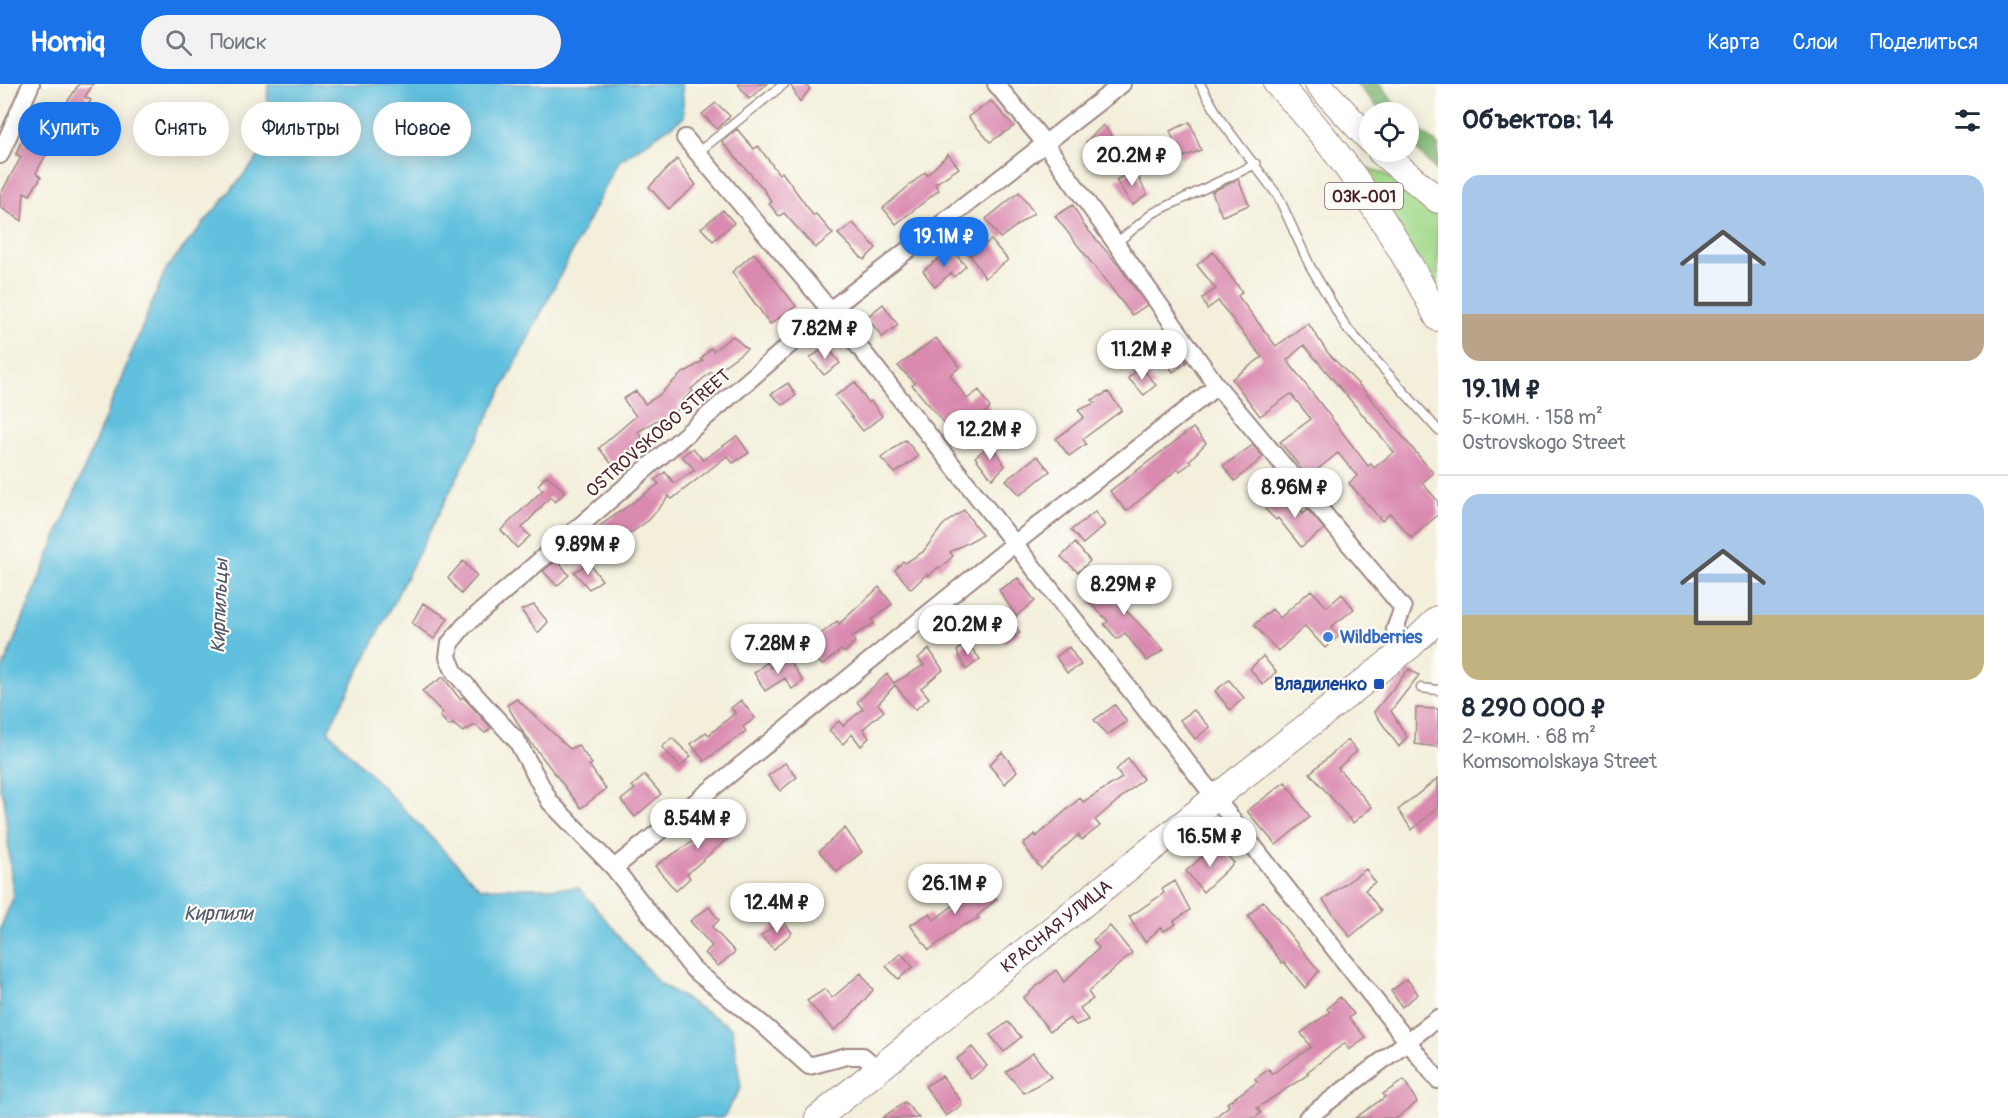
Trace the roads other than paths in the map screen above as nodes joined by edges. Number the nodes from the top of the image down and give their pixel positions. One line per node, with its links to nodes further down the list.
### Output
1 (31, 84): 12 (street)
2 (784, 84): 11 (lane)
3 (996, 84): 10 (street)
4 (1122, 84): 10 (street, OSTROVSKOGO STREET)
5 (1200, 84): 14 (lane)
6 (1277, 84): 18 (main road, 03К-001)
7 (1318, 84): 8 (main road)
8 (1359, 128)
9 (685, 138): 11 (street)
10 (1044, 142): 16 (street); 17 (street, OSTROVSKOGO STREET)
11 (697, 153): 17 (street)
12 (0, 155)
13 (1393, 162): 15 (main road, 03К-001)
14 (1256, 164): 16 (lane); 20 (lane)
15 (1438, 200)
16 (1115, 244): 19 (street)
17 (830, 310): 21 (street); 28 (street, OSTROVSKOGO STREET)
18 (1438, 318)
19 (1217, 386): 21 (street); 24 (street)
20 (1438, 430)
21 (1014, 544): 27 (street); 28 (street)
22 (1438, 619): 24 (main road)
23 (1438, 631): 24 (main road)
24 (1410, 646): 27 (main road, КРАСНАЯ УЛИЦА)
25 (1421, 688): 26 (lane)
26 (1438, 690)
27 (1215, 798): 30 (street); 31 (main road, КРАСНАЯ УЛИЦА)
28 (614, 868): 31 (street)
29 (1438, 1018): 30 (street)
30 (1408, 1041): 32 (street); 34 (street)
31 (878, 1069): 33 (main road, КРАСНАЯ УЛИЦА)
32 (1438, 1080)
33 (819, 1118)
34 (1307, 1118)

